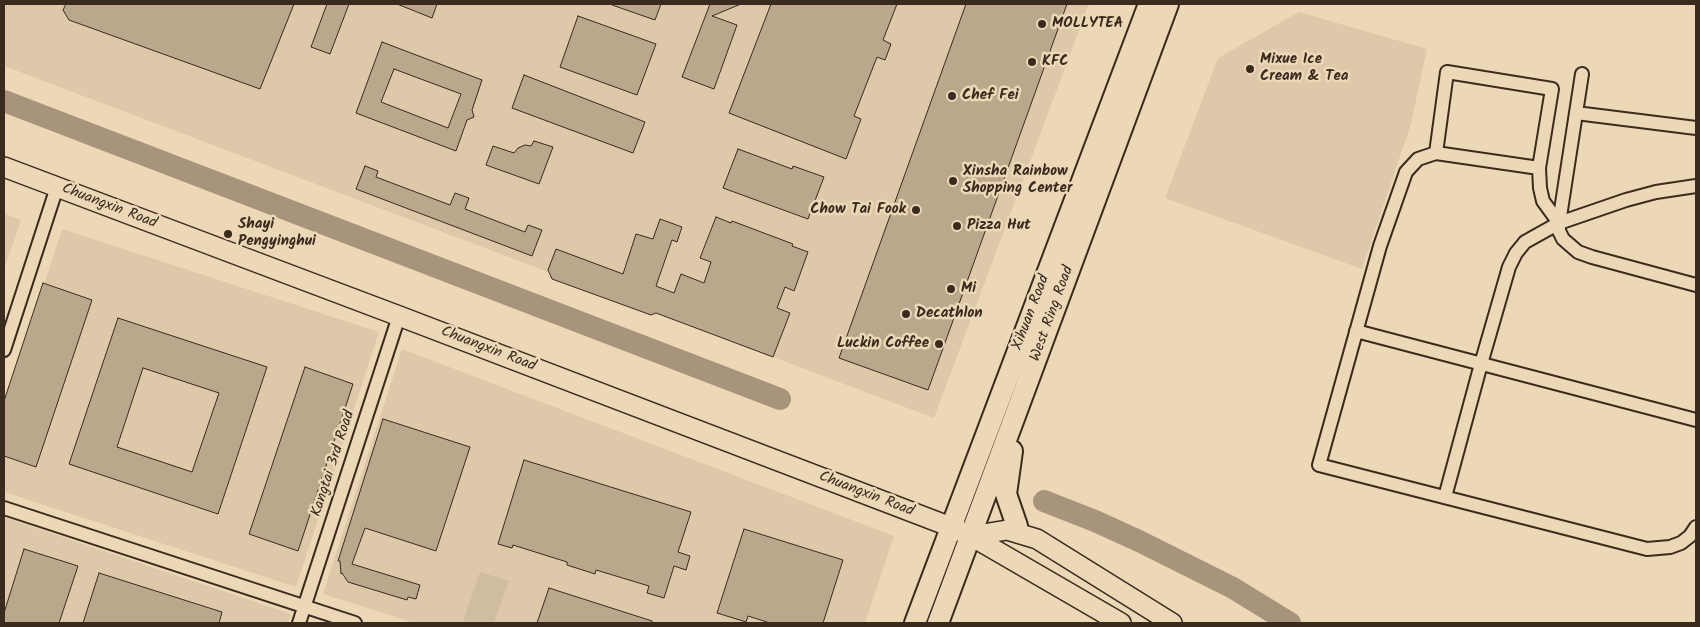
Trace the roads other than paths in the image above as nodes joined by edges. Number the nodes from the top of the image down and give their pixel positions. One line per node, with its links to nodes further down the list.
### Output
1 (1149, 4): 22 (main road, Xihuan Road)
2 (1168, 4): 18 (main road, West Ring Road)
3 (1582, 74): 4 (street)
4 (1576, 113): 5 (street); 11 (street)
5 (1696, 128)
6 (1436, 153): 8 (street); 8 (street); 14 (street)
7 (4, 166): 10 (street, Chuangxin Road)
8 (1539, 168): 11 (street)
9 (1696, 186): 11 (street)
10 (57, 187): 13 (street, Chuangxin Road); 15 (street)
11 (1559, 223): 12 (street); 16 (street)
12 (1696, 285)
13 (399, 316): 22 (street, Chuangxin Road); 25 (street, Kangtai 3rd Road)
14 (1356, 331): 16 (street); 19 (street)
15 (4, 350)
16 (1480, 364): 17 (street); 19 (street)
17 (1696, 420)
18 (1006, 442): 21 (main road); 24 (main road, West Ring Road)
19 (1445, 497): 23 (street)
20 (4, 508): 25 (street)
21 (1017, 526)
22 (951, 527): 24 (street, Chuangxin Road); 28 (main road, Xihuan Road)
23 (1696, 527)
24 (971, 536): 29 (main road, West Ring Road); 30 (street, Chuangxin Road); 31 (street)
25 (304, 607): 26 (street, Kangtai 3rd Road); 27 (street)
26 (299, 623)
27 (355, 623)
28 (915, 623)
29 (938, 623)
30 (1121, 623)
31 (1172, 623)

